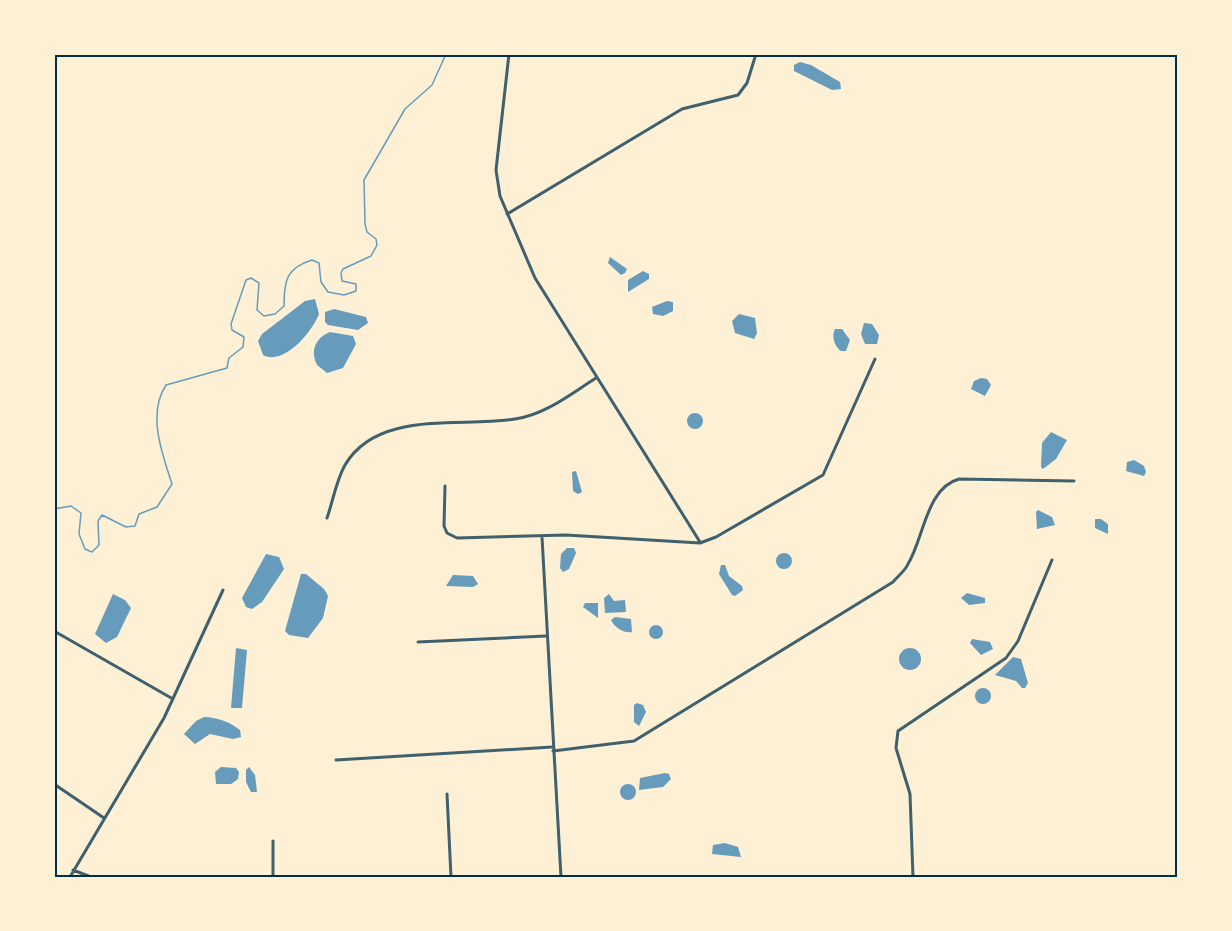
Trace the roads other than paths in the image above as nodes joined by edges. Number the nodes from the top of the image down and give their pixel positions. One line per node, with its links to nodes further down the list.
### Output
1 (509, 54): 3 (street)
2 (756, 54): 3 (street)
3 (507, 214): 5 (street)
4 (875, 359): 10 (street)
5 (596, 378): 8 (street); 10 (street)
6 (1074, 481): 17 (street)
7 (445, 486): 9 (street)
8 (327, 518)
9 (542, 537): 10 (street); 14 (street)
10 (700, 543)
11 (1052, 560): 29 (street)
12 (223, 590): 16 (street)
13 (54, 630): 16 (street)
14 (546, 636): 15 (street); 17 (street)
15 (418, 642)
16 (172, 699): 21 (street)
17 (552, 749): 18 (street); 28 (street)
18 (336, 760)
19 (54, 784): 21 (street)
20 (447, 794): 27 (street)
21 (104, 818): 23 (street)
22 (273, 841): 26 (street)
23 (73, 870): 24 (street); 25 (street)
24 (70, 877)
25 (91, 877)
26 (273, 877)
27 (451, 877)
28 (561, 877)
29 (913, 877)

